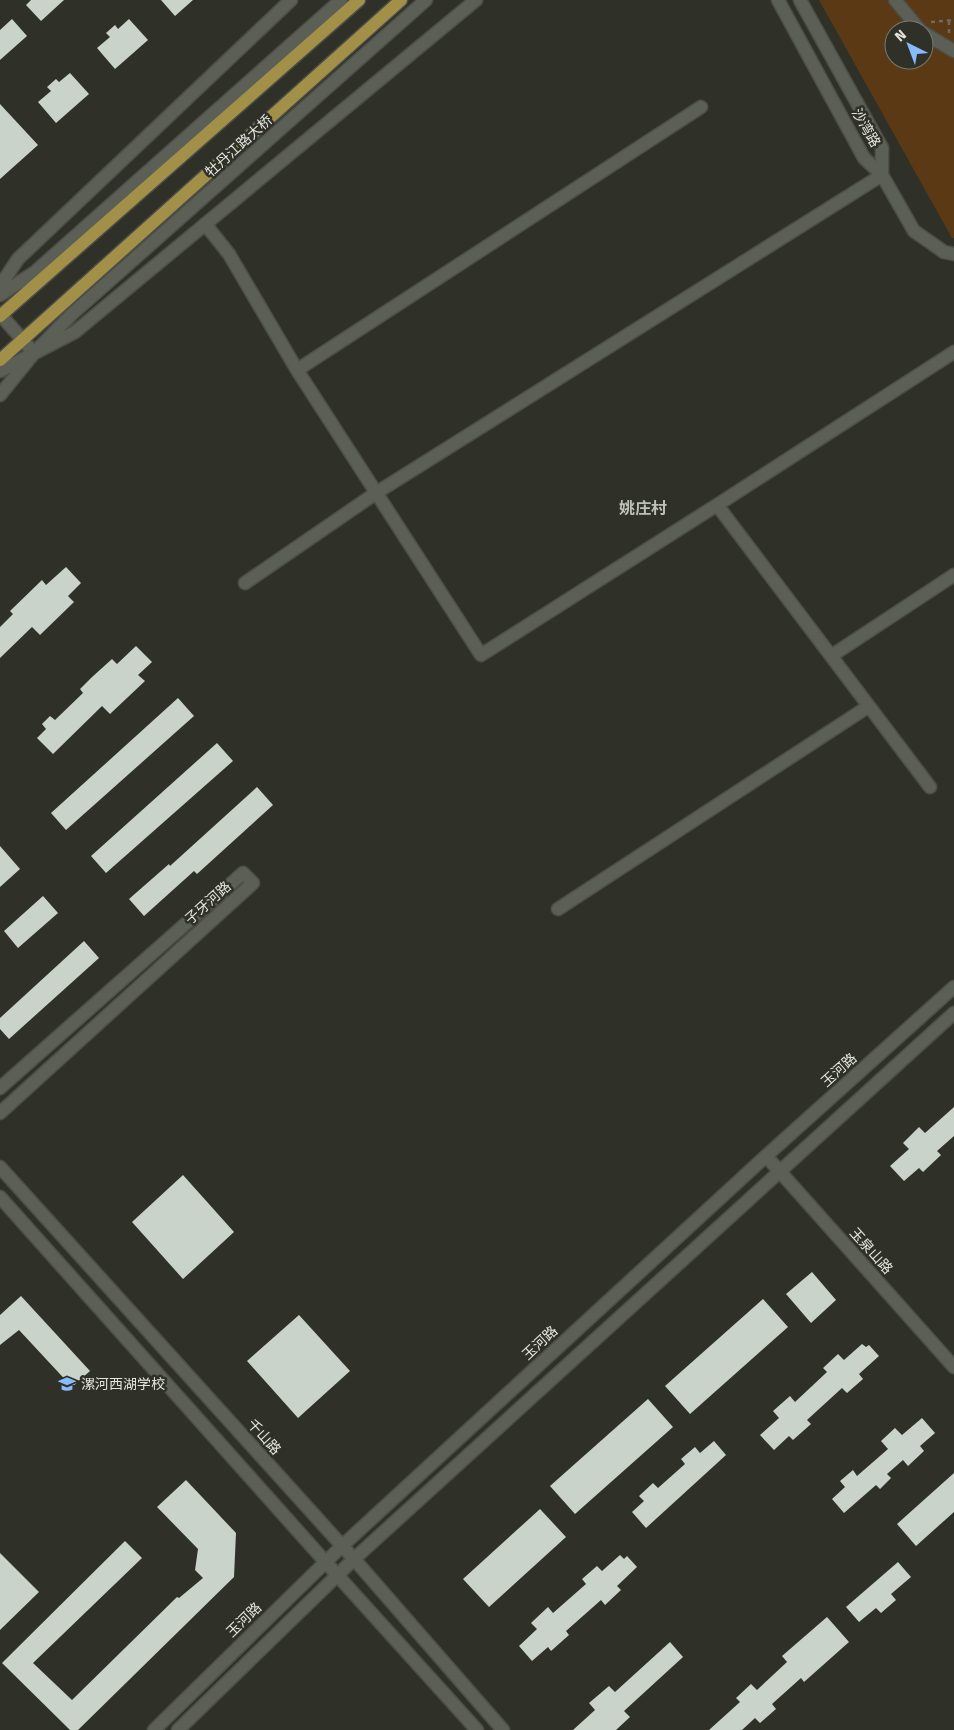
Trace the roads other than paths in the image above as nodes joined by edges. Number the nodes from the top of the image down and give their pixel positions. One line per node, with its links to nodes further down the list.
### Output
1 (291, 0): 18 (street)
2 (341, 0): 17 (street)
3 (359, 0): 17 (main road)
4 (401, 0): 21 (main road, 牡丹江路大桥)
5 (426, 0): 23 (street, 牡丹江路大桥)
6 (476, 0): 15 (street)
7 (778, 0): 14 (street, 沙湾路)
8 (800, 0): 14 (street, 沙湾路)
9 (895, 0): 10 (street)
10 (915, 20)
11 (934, 36): 12 (street)
12 (954, 51)
13 (701, 107): 25 (street)
14 (882, 175): 16 (street); 28 (street)
15 (205, 224): 23 (street); 25 (street)
16 (954, 254)
17 (38, 276): 19 (street); 20 (main road)
18 (0, 286)
19 (0, 295)
20 (0, 315): 21 (street)
21 (22, 340): 23 (street); 24 (main road, 牡丹江路大桥)
22 (954, 352): 29 (street)
23 (34, 353): 26 (street); 27 (street)
24 (0, 360)
25 (297, 370): 28 (street)
26 (0, 371)
27 (0, 395)
28 (376, 493): 29 (street); 31 (street)
29 (717, 506): 32 (street)
30 (954, 574): 32 (street)
31 (246, 583)
32 (831, 656): 33 (street)
33 (869, 706): 34 (street); 35 (street)
34 (930, 786)
35 (558, 909)
36 (954, 987): 40 (street, 玉河路)
37 (954, 1013): 42 (street)
38 (0, 1088): 39 (street, 子牙河路)
39 (0, 1113)
40 (766, 1156): 42 (street, 玉泉山路); 45 (street, 玉河路)
41 (0, 1168): 45 (street, 千山路)
42 (781, 1172): 44 (street, 玉泉山路); 46 (street)
43 (0, 1197): 47 (street)
44 (954, 1367)
45 (342, 1546): 46 (street, 千山路); 47 (street, 玉河路)
46 (354, 1560): 48 (street); 52 (street, 千山路)
47 (325, 1562): 48 (street); 49 (street, 玉河路)
48 (338, 1576): 50 (street); 51 (street)
49 (154, 1730)
50 (178, 1730)
51 (477, 1730)
52 (503, 1730)

